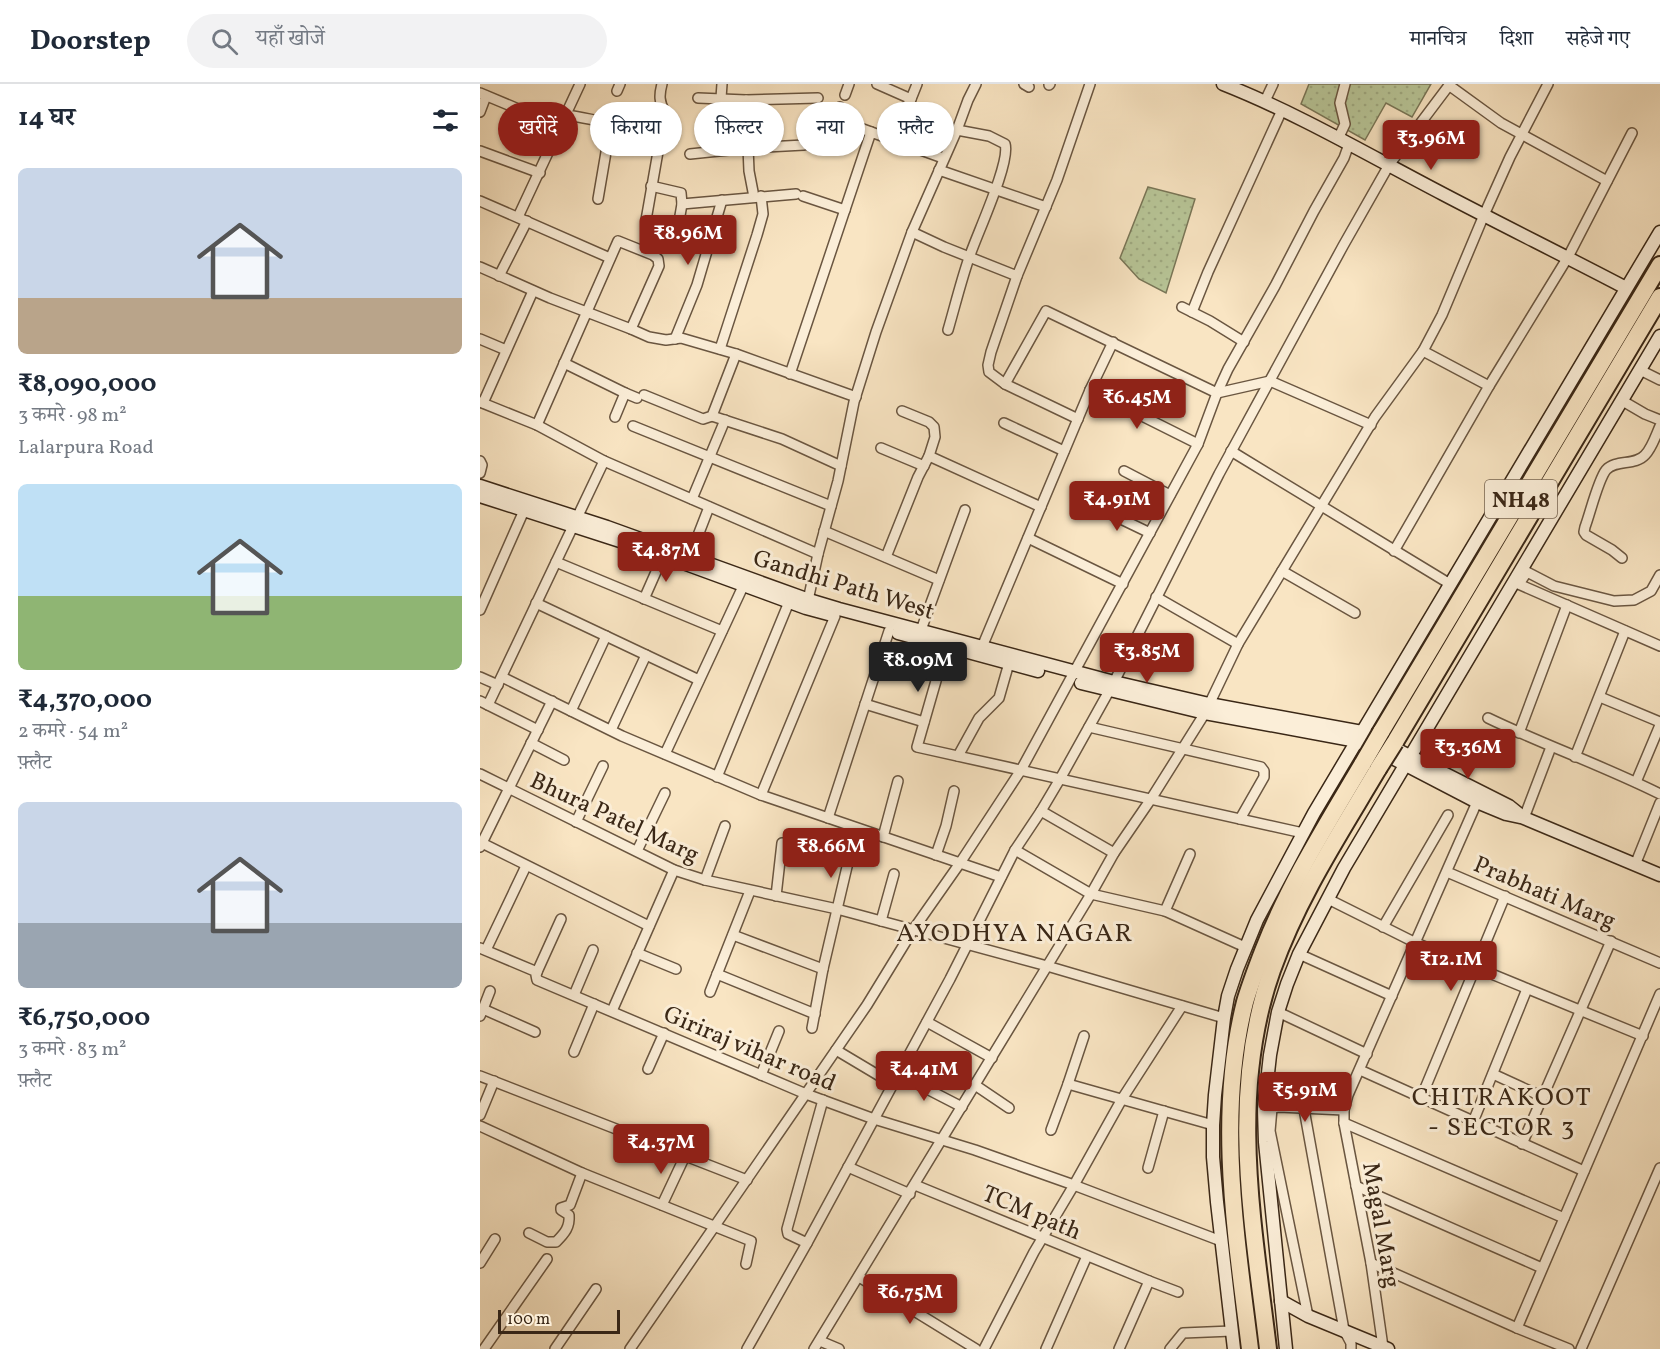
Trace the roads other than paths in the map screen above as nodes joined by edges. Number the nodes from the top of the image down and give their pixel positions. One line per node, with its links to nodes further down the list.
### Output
1 (580, 84): 23 (street)
2 (662, 84): 24 (street)
3 (722, 84): 17 (street)
4 (849, 84): 15 (street)
5 (878, 84): 19 (street)
6 (917, 84): 19 (street)
7 (976, 84): 29 (street)
8 (1090, 84): 53 (street)
9 (1223, 84): 21 (street)
10 (1273, 84): 21 (street)
11 (1345, 84): 33 (street)
12 (1548, 84): 32 (street)
13 (1450, 85): 32 (street); 42 (street)
14 (483, 94): 22 (street); 27 (street)
15 (845, 95)
16 (698, 98): 17 (street)
17 (721, 98): 20 (street)
18 (818, 98): 20 (street)
19 (911, 99): 25 (street)
20 (746, 100)
21 (1265, 101): 26 (street)
22 (502, 102)
23 (572, 102)
24 (660, 102)
25 (909, 102)
26 (1282, 110): 33 (street); 73 (street)
27 (480, 111)
28 (865, 130): 30 (street)
29 (957, 130): 41 (street); 47 (street)
30 (871, 132): 41 (street); 54 (street)
31 (1632, 133): 45 (street)
32 (1522, 135): 45 (street); 55 (street)
33 (1343, 142): 42 (street); 80 (street)
34 (480, 151): 44 (street)
35 (690, 154): 36 (street)
36 (694, 154)
37 (548, 156): 44 (street)
38 (605, 156): 49 (street)
39 (657, 156): 46 (street)
40 (748, 156): 48 (street)
41 (943, 159): 43 (street)
42 (1389, 165): 55 (street); 89 (street)
43 (939, 170): 47 (street); 58 (street)
44 (540, 173): 56 (street)
45 (1607, 181): 62 (street)
46 (651, 186): 52 (street); 57 (street)
47 (995, 190): 53 (street); 61 (street)
48 (757, 196): 50 (street); 54 (street); 81 (street)
49 (597, 199)
50 (722, 200): 52 (street); 78 (street)
51 (480, 201): 56 (street)
52 (682, 204): 60 (street)
53 (1046, 207): 67 (street)
54 (845, 210): 87 (street)
55 (1484, 215): 62 (street); 83 (street)
56 (523, 219): 63 (street); 66 (street)
57 (646, 220)
58 (912, 232): 61 (street); 95 (street)
59 (1660, 232): 68 (street)
60 (677, 233)
61 (969, 257): 67 (street); 75 (street)
62 (1568, 257): 68 (street); 91 (street)
63 (610, 258): 72 (street); 74 (street)
64 (1660, 265): 189 (highway, NH48)
65 (480, 267): 66 (street)
66 (499, 276): 69 (street)
67 (1017, 276): 90 (street)
68 (1626, 288): 149 (street)
69 (533, 291): 72 (street); 82 (street)
70 (1660, 297): 189 (highway, NH48)
71 (1182, 307): 73 (street)
72 (586, 312): 74 (street); 85 (street)
73 (1192, 312): 80 (street)
74 (631, 329): 78 (street)
75 (948, 330)
76 (1660, 336): 86 (street)
77 (480, 339): 82 (street)
78 (675, 339): 81 (street)
79 (1113, 342): 90 (street); 92 (street); 94 (street)
80 (1244, 342): 94 (street)
81 (720, 349): 84 (street)
82 (506, 350): 97 (street)
83 (1424, 351): 91 (street); 106 (street)
84 (736, 354): 87 (street); 99 (street)
85 (564, 363): 93 (street); 105 (street)
86 (1640, 370): 88 (street); 96 (street)
87 (790, 374): 95 (street)
88 (1660, 380)
89 (1270, 381): 94 (street); 106 (street); 111 (street)
90 (1005, 384): 101 (street)
91 (1489, 386): 136 (street)
92 (1090, 390): 101 (street); 109 (street)
93 (625, 393): 99 (street); 100 (street)
94 (1217, 393): 109 (street)
95 (856, 398): 117 (street)
96 (1621, 400): 103 (street); 147 (street)
97 (481, 403): 105 (street)
98 (902, 411): 114 (street)
99 (712, 416): 102 (street)
100 (615, 417)
101 (1078, 419): 112 (street)
102 (725, 420): 113 (street); 117 (street)
103 (1660, 420)
104 (1004, 423): 112 (street)
105 (537, 425): 116 (street)
106 (1371, 425): 130 (street)
107 (633, 426): 113 (street)
108 (1660, 426): 141 (street)
109 (1198, 444): 122 (street)
110 (881, 448): 118 (street)
111 (1231, 451): 130 (street); 150 (street)
112 (1064, 452): 128 (street)
113 (710, 456): 124 (street); 126 (street)
114 (929, 456): 118 (street); 128 (street)
115 (480, 461): 120 (street)
116 (604, 461): 124 (street); 132 (street)
117 (841, 466): 126 (street)
118 (924, 466): 140 (street)
119 (1124, 471): 122 (street)
120 (480, 473)
121 (480, 486): 125 (street, Gandhi Path West)
122 (1170, 495): 134 (street)
123 (480, 496): 125 (street)
124 (692, 500): 127 (street)
125 (526, 505): 132 (street, Gandhi Path West); 156 (street)
126 (831, 506): 133 (street)
127 (709, 507): 137 (street); 139 (street)
128 (1041, 507): 135 (street)
129 (1096, 507): 134 (street)
130 (1322, 507): 136 (street); 143 (street)
131 (965, 510): 145 (street)
132 (575, 521): 138 (street); 139 (street, Gandhi Path West); 142 (street)
133 (824, 531): 137 (street); 140 (street)
134 (1150, 533): 148 (street)
135 (1028, 538): 148 (street); 167 (street)
136 (1394, 551): 149 (street)
137 (818, 554): 154 (street)
138 (663, 556): 146 (street); 151 (street)
139 (690, 556): 146 (street, Gandhi Path West)
140 (886, 557): 145 (street)
141 (1622, 558)
142 (556, 562): 151 (street); 152 (street)
143 (1282, 571): 157 (street); 164 (street)
144 (1660, 575): 147 (street)
145 (939, 580): 159 (street)
146 (745, 582): 153 (street); 154 (street, Gandhi Path West); 160 (street)
147 (1517, 583): 155 (street); 196 (street)
148 (1123, 584): 170 (street)
149 (1450, 584): 188 (street)
150 (1156, 597): 164 (street); 174 (street)
151 (644, 599): 160 (street)
152 (537, 603): 163 (street); 173 (street)
153 (789, 603): 154 (street); 202 (street)
154 (807, 604): 158 (street); 159 (street, Gandhi Path West)
155 (1567, 605): 162 (street); 187 (street)
156 (480, 610)
157 (1355, 613)
158 (835, 616): 161 (street); 210 (street)
159 (921, 630): 167 (street, Gandhi Path West)
160 (722, 631): 172 (street)
161 (889, 631): 165 (street); 178 (street)
162 (1625, 631): 166 (street); 175 (street)
163 (606, 636): 168 (street); 180 (street)
164 (1238, 644): 179 (street)
165 (946, 646): 167 (street); 182 (street)
166 (1660, 646)
167 (981, 651): 169 (street); 170 (street, Gandhi Path West)
168 (646, 655): 172 (street); 186 (street)
169 (1009, 663): 170 (street); 194 (street)
170 (1071, 676): 174 (street, Gandhi Path West); 200 (street)
171 (480, 677): 173 (street)
172 (699, 680): 193 (street)
173 (500, 681): 176 (street); 177 (street)
174 (1112, 686): 179 (street, Gandhi Path West); 179 (street); 184 (street)
175 (1600, 697): 183 (street); 195 (street)
176 (552, 701): 180 (street); 185 (street)
177 (484, 703): 185 (street)
178 (865, 704): 182 (street); 216 (street)
179 (1207, 708): 188 (street); 192 (street)
180 (571, 711): 186 (street)
181 (1488, 718): 187 (street)
182 (924, 722): 194 (street)
183 (1660, 726): 205 (street)
184 (1089, 727): 192 (street); 203 (street)
185 (538, 730): 190 (street)
186 (611, 730): 193 (street)
187 (1518, 733): 191 (street)
188 (1360, 736): 196 (street); 221 (street)
189 (1388, 737): 199 (highway, NH48, bridge)
190 (531, 743): 197 (street); 206 (street)
191 (1551, 747): 195 (street); 217 (street)
192 (1182, 748): 211 (street); 218 (street)
193 (665, 754): 202 (street)
194 (958, 756): 200 (street)
195 (1575, 757): 205 (street)
196 (1407, 759): 212 (street); 217 (street); 244 (street)
197 (564, 760)
198 (603, 766): 219 (street)
199 (1371, 766): 370 (highway, NH48); 371 (highway, NH48)
200 (1021, 770): 203 (street); 231 (street)
201 (480, 774): 206 (street, Bhura Patel Marg)
202 (717, 777): 210 (street)
203 (1060, 779): 211 (street); 214 (street)
204 (898, 781): 222 (street)
205 (1636, 782): 209 (street)
206 (509, 789): 219 (street, Bhura Patel Marg); 223 (street)
207 (954, 791): 230 (street)
208 (664, 793): 226 (street)
209 (1660, 794)
210 (761, 795): 216 (street)
211 (1151, 799): 218 (street); 227 (street)
212 (1477, 802): 217 (street); 235 (street)
213 (1660, 803): 232 (street)
214 (1041, 811): 225 (street); 227 (street)
215 (1448, 815): 250 (street)
216 (828, 818): 222 (street)
217 (1524, 818): 232 (street)
218 (1240, 819): 221 (street)
219 (576, 822): 226 (street, Bhura Patel Marg)
220 (725, 826): 239 (street)
221 (1303, 833): 256 (street)
222 (884, 837): 230 (street)
223 (482, 839): 233 (street)
224 (782, 843): 242 (street)
225 (1015, 850): 238 (street); 241 (street)
226 (637, 851): 234 (street, Bhura Patel Marg)
227 (1114, 853): 241 (street)
228 (850, 854): 245 (street)
229 (1191, 854): 246 (street)
230 (936, 855): 231 (street)
231 (960, 863): 238 (street); 251 (street)
232 (1635, 865): 237 (street)
233 (526, 866): 249 (street); 257 (street)
234 (674, 870): 239 (street, Bhura Patel Marg); 249 (street)
235 (1447, 872): 243 (street, Prabhati Marg); 254 (street)
236 (894, 874): 248 (street)
237 (1660, 875)
238 (1001, 877): 255 (street)
239 (705, 880): 240 (street, Bhura Patel Marg)
240 (750, 891): 242 (street, Bhura Patel Marg); 252 (street)
241 (1091, 894): 246 (street); 262 (street)
242 (776, 896): 245 (street, Bhura Patel Marg)
243 (1506, 896): 253 (street, Prabhati Marg); 263 (street)
244 (1328, 899): 250 (street); 260 (street)
245 (837, 909): 248 (street, Bhura Patel Marg); 265 (street)
246 (1165, 911): 256 (street)
247 (561, 919): 266 (street)
248 (881, 921): 251 (street, Bhura Patel Marg)
249 (649, 926): 259 (street)
250 (1383, 927): 254 (street)
251 (913, 930): 255 (street, Bhura Patel Marg); 289 (street)
252 (733, 935): 265 (street); 267 (street)
253 (1611, 941): 261 (street, Prabhati Marg); 277 (street)
254 (1416, 943): 263 (street); 273 (street)
255 (968, 945): 262 (street, Bhura Patel Marg); 282 (street)
256 (1245, 947): 281 (street)
257 (483, 949): 266 (street, Giriraj vihar road)
258 (593, 950): 272 (street)
259 (637, 953): 264 (street); 276 (street)
260 (1299, 954): 273 (street); 278 (street)
261 (1660, 963)
262 (1047, 966): 275 (street, Bhura Patel Marg); 292 (street)
263 (1476, 968): 268 (street); 305 (street)
264 (676, 969)
265 (823, 969): 280 (street)
266 (537, 972): 272 (street, Giriraj vihar road)
267 (717, 974): 270 (street); 280 (street)
268 (1527, 989): 277 (street); 296 (street)
269 (490, 991): 279 (street)
270 (710, 992)
271 (1660, 994): 288 (street)
272 (574, 995): 274 (street, Giriraj vihar road)
273 (1392, 996): 291 (street)
274 (594, 1004): 276 (street, Giriraj vihar road); 290 (street)
275 (1182, 1006): 281 (street, Bhura Patel Marg); 306 (street)
276 (612, 1011): 286 (street, Giriraj vihar road)
277 (1581, 1011): 288 (street); 304 (street)
278 (1278, 1012): 291 (street); 310 (street)
279 (482, 1013): 285 (street)
280 (815, 1014): 283 (street)
281 (1224, 1018): 318 (street)
282 (927, 1022): 292 (street); 295 (street)
283 (812, 1028)
284 (779, 1031): 297 (street)
285 (535, 1032)
286 (664, 1033): 293 (street); 297 (street, Giriraj vihar road)
287 (1084, 1036): 301 (street)
288 (1643, 1036): 327 (street)
289 (836, 1050): 300 (street); 303 (street)
290 (574, 1052)
291 (1367, 1054): 294 (street)
292 (992, 1058): 302 (street)
293 (648, 1069)
294 (1360, 1070): 305 (street); 312 (street)
295 (898, 1074): 300 (street); 308 (street)
296 (1493, 1074): 304 (street); 316 (street)
297 (761, 1075): 303 (street, Giriraj vihar road)
298 (480, 1076): 299 (street)
299 (494, 1082): 314 (street); 323 (street)
300 (893, 1084): 315 (street)
301 (1068, 1084): 306 (street); 320 (street)
302 (975, 1085): 308 (street); 309 (street)
303 (806, 1094): 307 (street, Giriraj vihar road); 329 (street)
304 (1543, 1097): 322 (street)
305 (1421, 1098): 316 (street)
306 (1122, 1099): 313 (street); 331 (street)
307 (823, 1100): 315 (street, Giriraj vihar road); 341 (street)
308 (962, 1107): 321 (street)
309 (1008, 1108)
310 (1268, 1108): 311 (street); 352 (street); 353 (street)
311 (1304, 1109): 312 (street); 355 (street)
312 (1344, 1110): 317 (street, Magal Marg)
313 (1164, 1111): 318 (street); 325 (street)
314 (480, 1115)
315 (874, 1119): 321 (street, Giriraj vihar road); 324 (street)
316 (1473, 1122): 322 (street)
317 (1344, 1123): 332 (street, Magal Marg); 335 (street)
318 (1213, 1125): 340 (street)
319 (480, 1126): 328 (street)
320 (1051, 1130)
321 (942, 1140): 330 (street); 331 (street, Giriraj vihar road)
322 (1522, 1144): 327 (street)
323 (686, 1156): 329 (street); 334 (street)
324 (848, 1167): 333 (street); 341 (street)
325 (1148, 1168)
326 (1660, 1168): 375 (street)
327 (1584, 1171): 335 (street)
328 (582, 1173): 334 (street); 337 (street)
329 (747, 1180): 336 (street)
330 (915, 1185): 333 (street); 338 (street, TCM path)
331 (1074, 1185): 338 (street); 340 (street, Giriraj vihar road)
332 (1356, 1186): 345 (street, Magal Marg); 347 (street)
333 (910, 1194): 348 (street)
334 (662, 1205): 336 (street)
335 (1564, 1218): 347 (street)
336 (715, 1227): 346 (street); 361 (street)
337 (529, 1233)
338 (1043, 1238): 342 (street, TCM path); 365 (street)
339 (495, 1239): 344 (street)
340 (1221, 1241): 356 (street)
341 (807, 1243): 362 (street)
342 (1087, 1256): 349 (street, TCM path); 366 (street)
343 (547, 1259): 359 (street)
344 (480, 1263)
345 (1371, 1263): 354 (street); 358 (street, Magal Marg)
346 (747, 1264)
347 (1542, 1268): 354 (street)
348 (859, 1276): 357 (street); 364 (street)
349 (1149, 1281): 351 (street, TCM path); 367 (street)
350 (596, 1289): 360 (street)
351 (1178, 1292)
352 (1281, 1301): 353 (street); 372 (street)
353 (1308, 1316): 355 (street)
354 (1517, 1328): 374 (street)
355 (1344, 1330): 358 (street); 373 (street)
356 (1232, 1331): 368 (street); 369 (street)
357 (817, 1345): 363 (street)
358 (1386, 1348)
359 (484, 1349)
360 (555, 1349)
361 (630, 1349)
362 (747, 1349)
363 (839, 1349)
364 (976, 1349)
365 (984, 1349)
366 (1046, 1349)
367 (1119, 1349)
368 (1170, 1349)
369 (1234, 1349)
370 (1250, 1349)
371 (1268, 1349)
372 (1286, 1349)
373 (1351, 1349)
374 (1569, 1349)
375 (1581, 1349)

